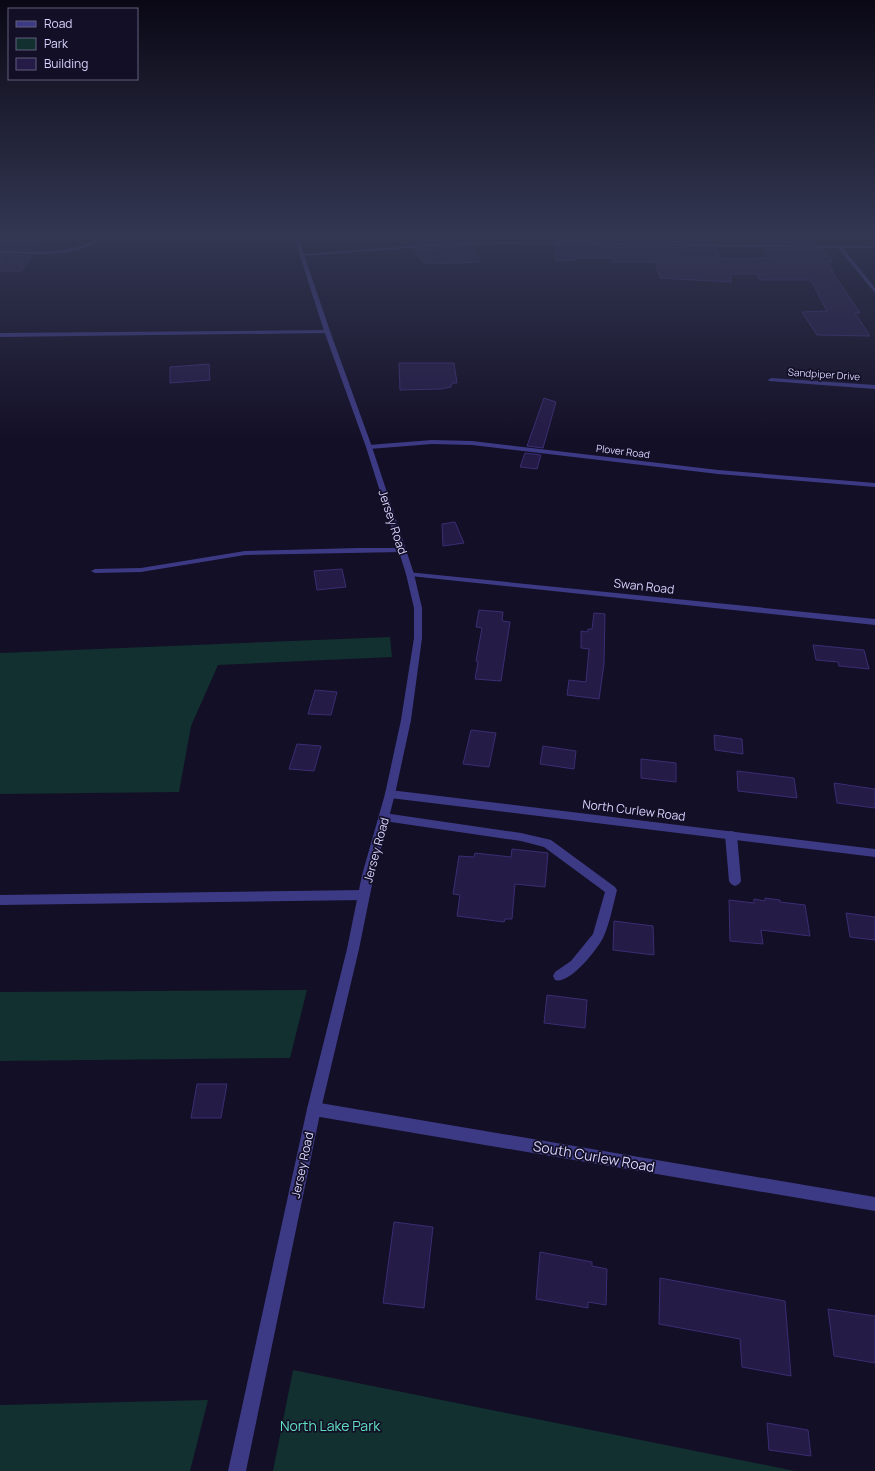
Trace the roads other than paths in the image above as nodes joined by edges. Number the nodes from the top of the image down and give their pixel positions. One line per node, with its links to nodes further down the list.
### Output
1 (319, 306): 2 (street, Jersey Road)
2 (327, 331): 3 (street); 6 (street, Jersey Road)
3 (0, 334)
4 (771, 380): 5 (street, Sandpiper Drive)
5 (875, 387)
6 (369, 447): 7 (street, Plover Road); 8 (street, Jersey Road)
7 (875, 485)
8 (402, 550): 9 (street); 10 (street, Jersey Road)
9 (95, 571)
10 (410, 574): 11 (street, Swan Road); 12 (street, Jersey Road)
11 (875, 622)
12 (390, 794): 13 (street, Jersey Road); 14 (street, North Curlew Road)
13 (384, 817): 17 (street, Jersey Road); 19 (street)
14 (731, 835): 15 (street, North Curlew Road); 16 (street)
15 (875, 853)
16 (735, 881)
17 (364, 894): 18 (street); 20 (street, Jersey Road)
18 (0, 900)
19 (559, 976)
20 (314, 1109): 21 (street, South Curlew Road); 22 (street, Jersey Road)
21 (875, 1204)
22 (237, 1471)

